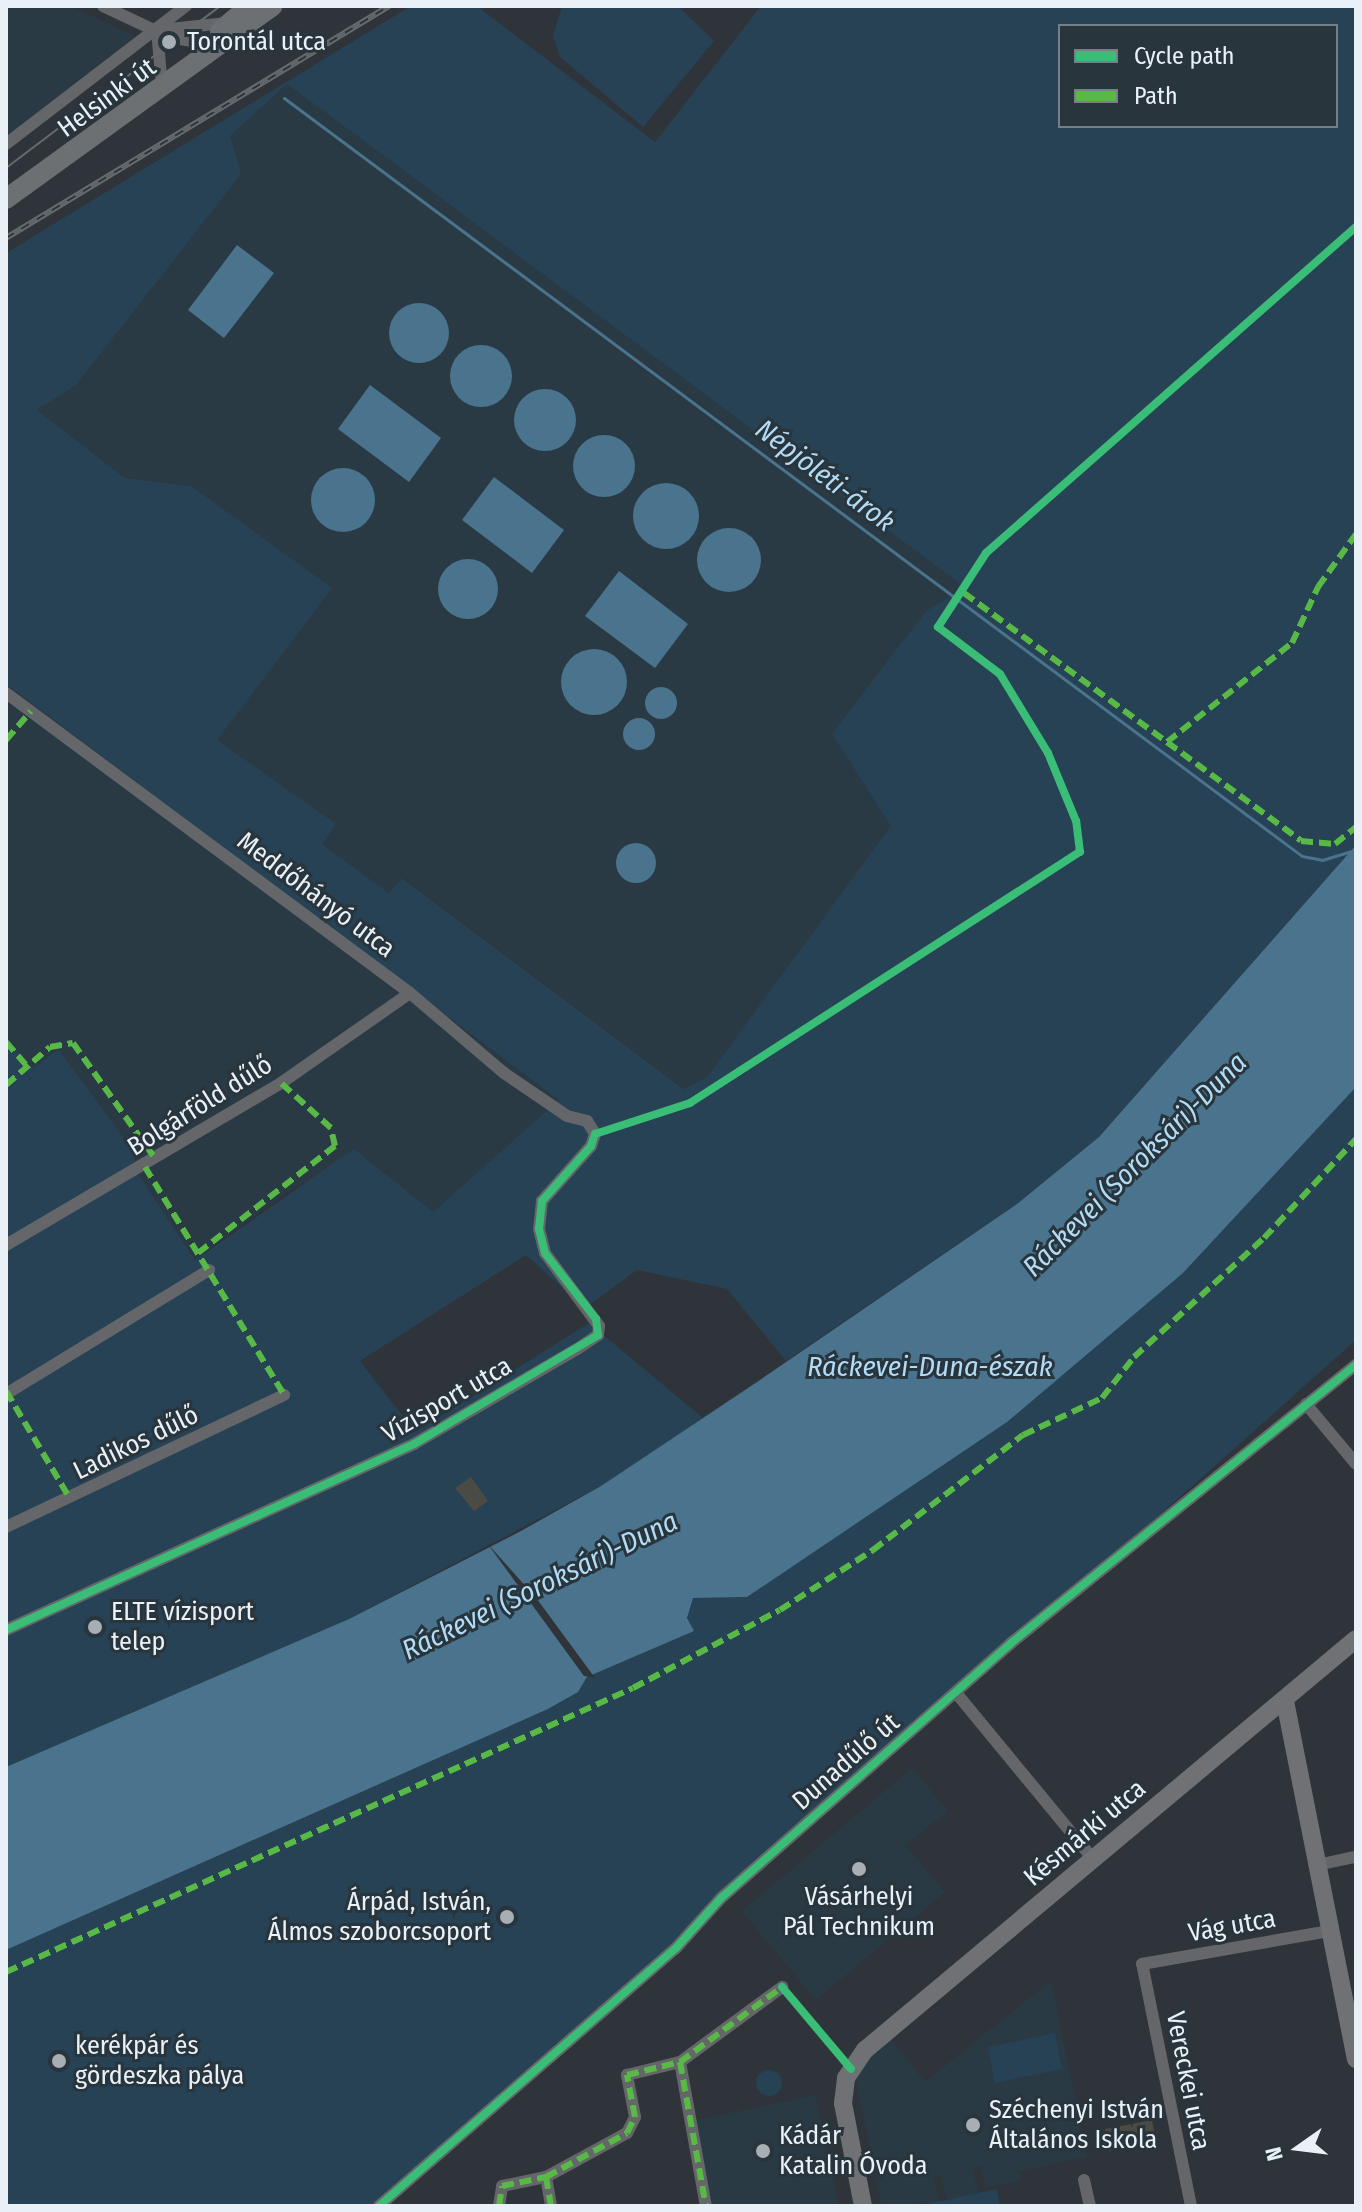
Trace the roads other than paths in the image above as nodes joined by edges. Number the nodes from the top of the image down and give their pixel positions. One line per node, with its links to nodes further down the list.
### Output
1 (103, 6): 6 (street)
2 (186, 6): 6 (street, Helsinki út)
3 (250, 6): 5 (main road, Helsinki út)
4 (273, 6): 7 (main road, Helsinki út)
5 (233, 20): 6 (street); 7 (main road, Helsinki út)
6 (157, 30): 7 (street); 8 (street); 9 (street, Helsinki út)
7 (212, 45): 8 (main road, Helsinki út); 11 (main road, Helsinki út)
8 (161, 76): 10 (main road, Helsinki út)
9 (6, 144)
10 (6, 185)
11 (6, 199)
12 (6, 693): 13 (street, Meddőhányó utca)
13 (410, 993): 14 (street, Meddőhányó utca); 15 (street, Bolgárföld dűlő)
14 (595, 1134): 23 (street, Vízisport utca)
15 (6, 1245)
16 (209, 1270): 18 (street)
17 (1356, 1365): 20 (street, Dunadűlő út)
18 (6, 1394)
19 (284, 1395): 22 (street, Ladikos dűlő)
20 (1306, 1404): 21 (street); 25 (street, Dunadűlő út)
21 (1356, 1464)
22 (6, 1527)
23 (6, 1630)
24 (1353, 1647): 26 (street, Késmárki utca)
25 (957, 1694): 28 (street); 37 (street, Dunadűlő út)
26 (1285, 1701): 28 (street, Késmárki utca); 29 (street)
27 (1356, 1857): 29 (street)
28 (1094, 1860): 41 (street, Késmárki utca)
29 (1317, 1865): 30 (street)
30 (1329, 1931): 31 (street, Vág utca); 33 (street)
31 (1142, 1964): 43 (street, Vereckei utca)
32 (782, 1987): 34 (street)
33 (1356, 2054)
34 (680, 2062): 35 (street); 40 (street)
35 (546, 2177): 38 (street); 39 (street)
36 (1084, 2180): 42 (street)
37 (379, 2206)
38 (499, 2206)
39 (551, 2206)
40 (706, 2206)
41 (863, 2206)
42 (1090, 2206)
43 (1191, 2206)

